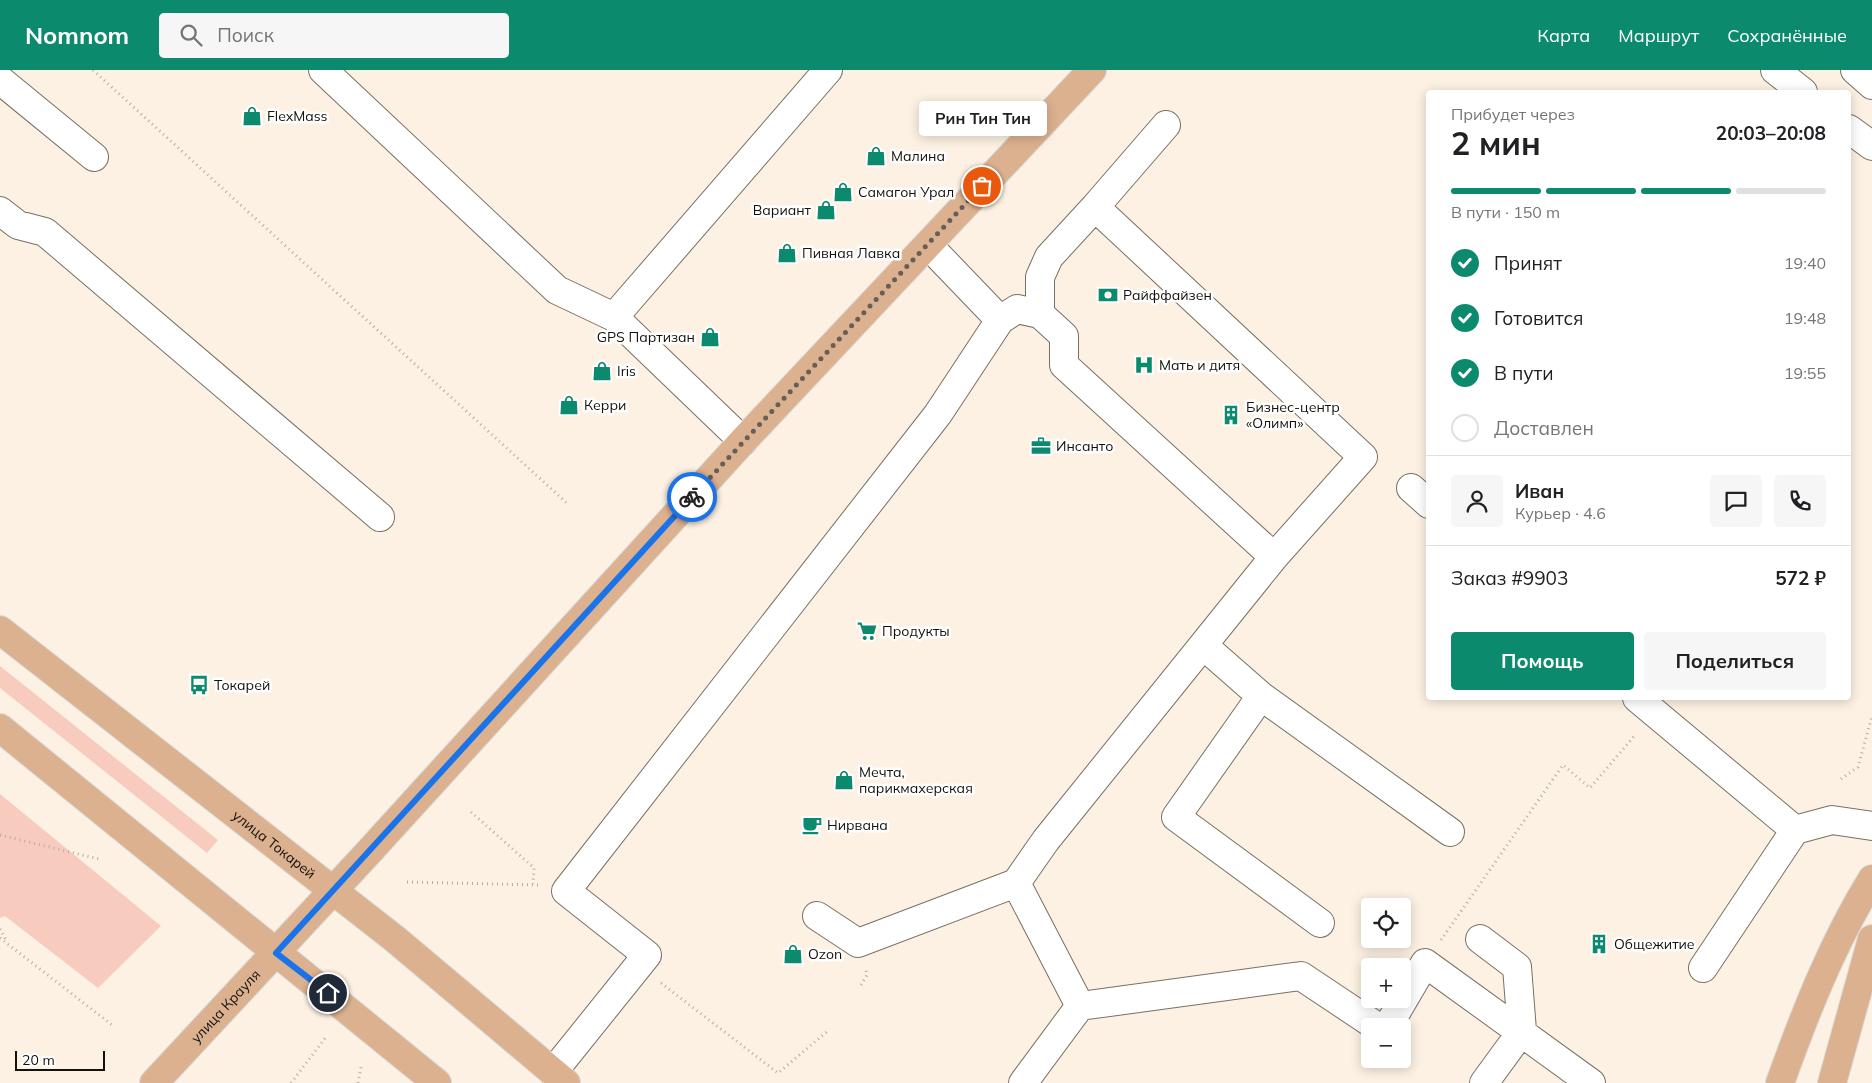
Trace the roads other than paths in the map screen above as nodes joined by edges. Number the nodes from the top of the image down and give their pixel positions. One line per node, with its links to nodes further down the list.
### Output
1 (323, 70): 15 (street)
2 (828, 70): 15 (street)
3 (1092, 70): 13 (main road, улица Крауля)
4 (1775, 70): 8 (street)
5 (1854, 70): 7 (street)
6 (0, 80): 10 (street)
7 (1872, 85)
8 (1800, 90)
9 (1166, 125): 11 (street)
10 (94, 156)
11 (1095, 206): 14 (street); 19 (street)
12 (0, 211): 18 (street)
13 (928, 245): 16 (street); 17 (main road, улица Крауля)
14 (1040, 314): 16 (street); 19 (street)
15 (614, 317): 17 (street)
16 (1000, 320): 41 (street)
17 (743, 441): 30 (main road, улица Крауля)
18 (380, 517)
19 (1274, 557): 21 (street)
20 (0, 630): 30 (main road, улица Токарей)
21 (1204, 646): 22 (street); 29 (street)
22 (1261, 696): 27 (street); 32 (street)
23 (1645, 705): 26 (street)
24 (0, 728): 35 (main road)
25 (1872, 826): 26 (street)
26 (1795, 830): 36 (street)
27 (1450, 832)
28 (1872, 879): 47 (main road)
29 (1016, 883): 31 (street); 37 (street)
30 (333, 890): 35 (main road, улица Крауля); 41 (main road, улица Токарей)
31 (817, 916)
32 (1320, 923)
33 (1480, 939): 40 (street)
34 (1872, 939): 48 (main road)
35 (276, 953): 42 (main road, улица Крауля); 43 (main road)
36 (1703, 968)
37 (1080, 1006): 38 (street); 44 (street)
38 (1364, 1018)
39 (1393, 1018): 40 (street)
40 (1522, 1031): 45 (street); 46 (street)
41 (559, 1078)
42 (154, 1083)
43 (437, 1083)
44 (1022, 1083)
45 (1484, 1083)
46 (1591, 1083)
47 (1780, 1083)
48 (1832, 1083)

